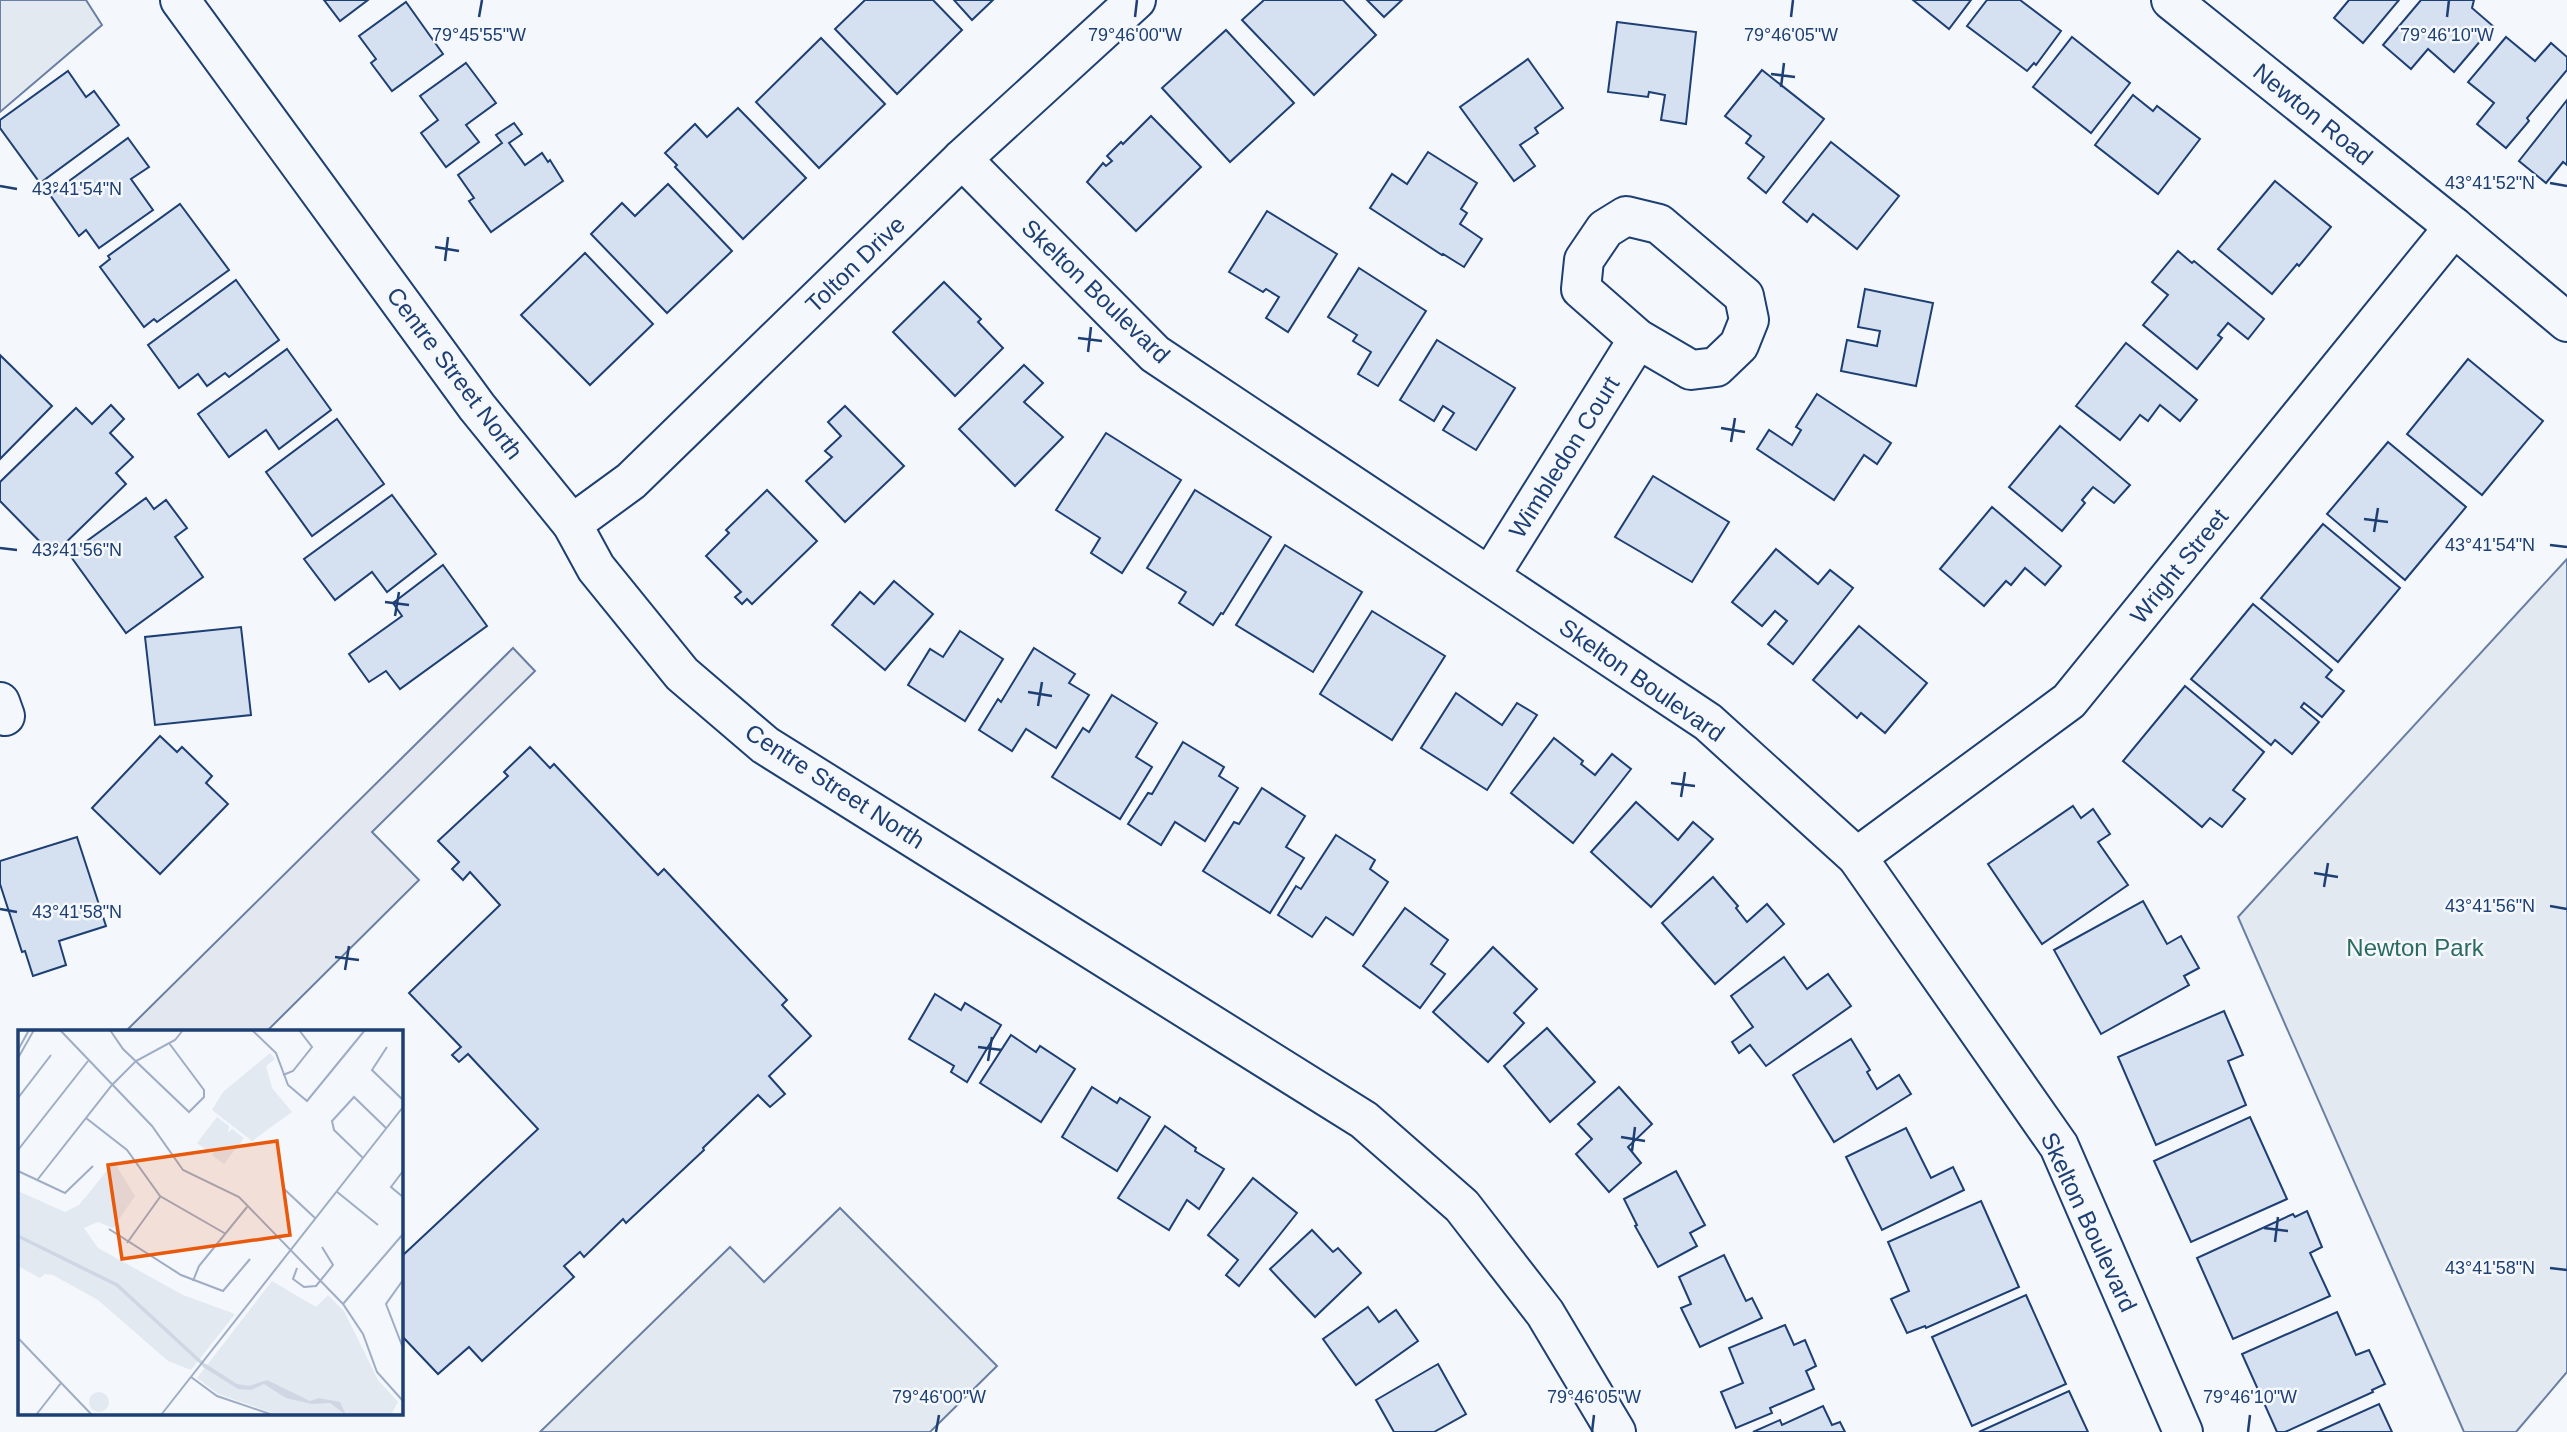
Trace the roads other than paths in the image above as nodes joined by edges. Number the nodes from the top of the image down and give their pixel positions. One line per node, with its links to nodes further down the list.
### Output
1 (180, 0): 8 (street, Centre Street North)
2 (1136, 0): 4 (street, Tolton Drive)
3 (2171, 0): 5 (street, Newton Road)
4 (962, 159): 8 (street, Tolton Drive); 9 (street, Skelton Boulevard)
5 (2454, 227): 6 (street, Newton Road); 10 (street, Wright Street)
6 (2567, 322)
7 (1638, 339): 9 (street, Wimbledon Court)
8 (572, 524): 11 (street, Centre Street North)
9 (1490, 576): 10 (street, Skelton Boulevard)
10 (1857, 856): 12 (street, Skelton Boulevard)
11 (1616, 1432)
12 (2183, 1432)

